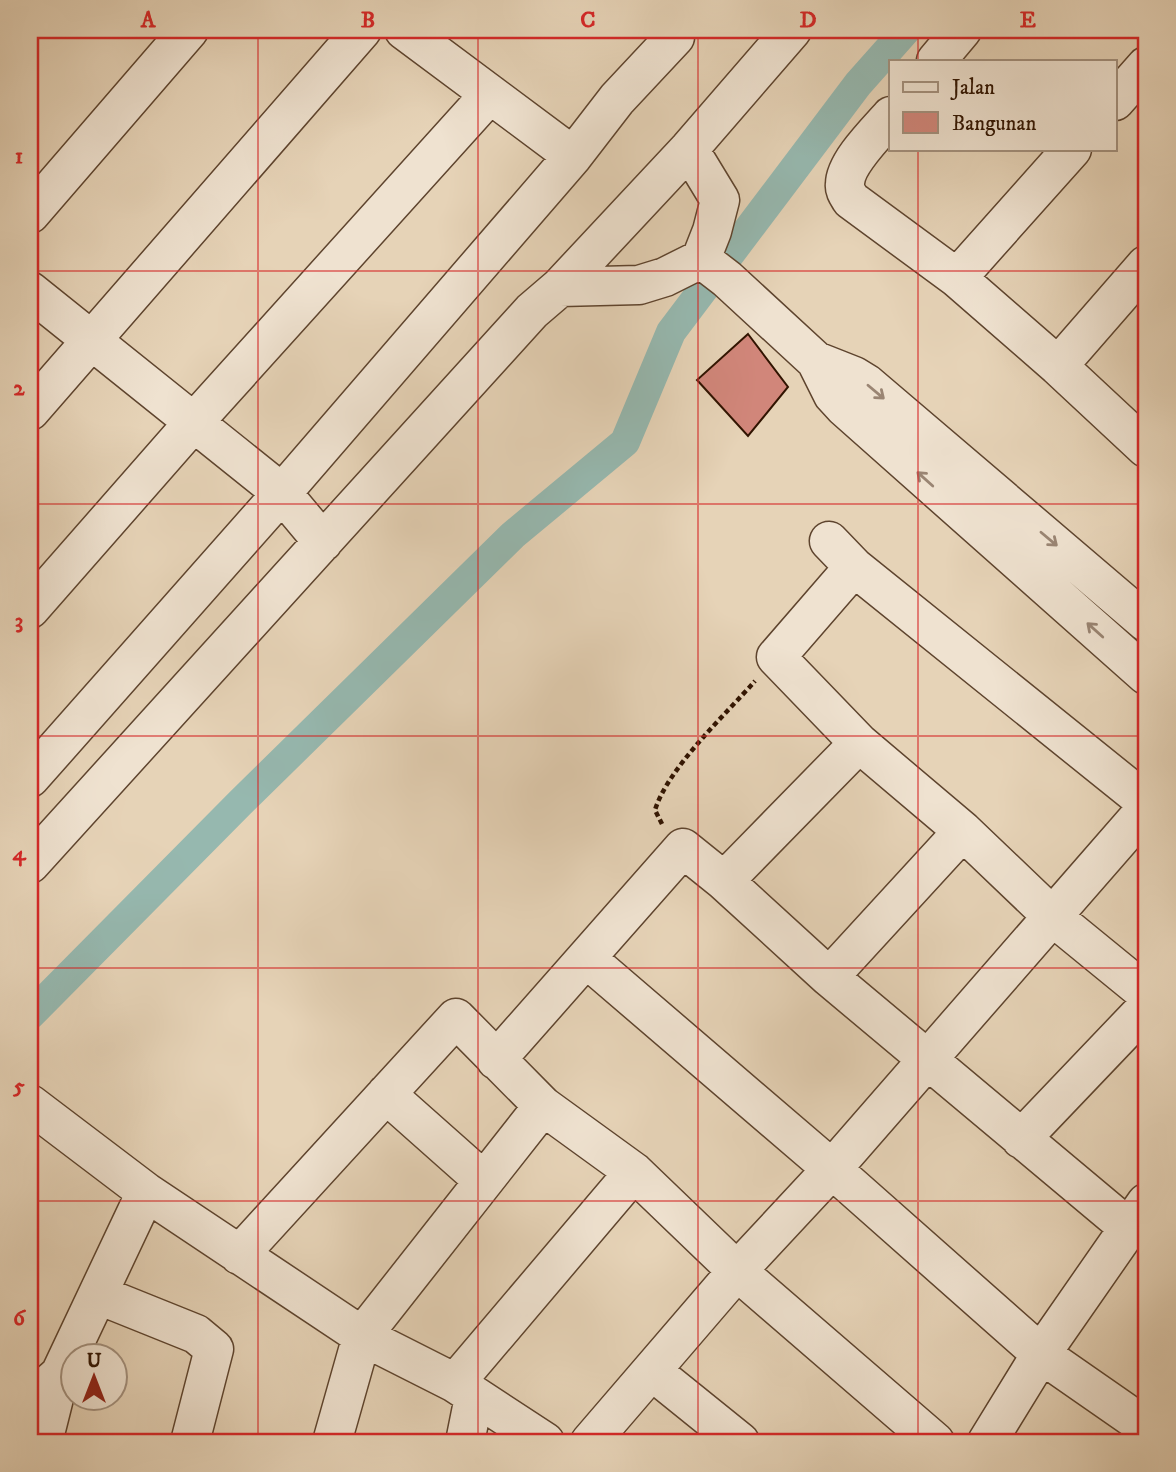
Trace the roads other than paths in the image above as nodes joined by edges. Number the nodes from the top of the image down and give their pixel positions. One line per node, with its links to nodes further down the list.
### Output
1 (189, 30): 15 (street)
2 (362, 30): 21 (street)
3 (404, 30): 9 (street)
4 (665, 30): 14 (street)
5 (792, 30): 12 (street)
6 (961, 30): 7 (street)
7 (937, 60)
8 (1146, 66): 10 (street)
9 (490, 94): 14 (street); 25 (street)
10 (1116, 100)
11 (889, 118): 18 (street)
12 (689, 149): 17 (street); 19 (street)
13 (1071, 150): 18 (street)
14 (573, 156): 27 (street)
15 (30, 214)
16 (1146, 265): 23 (street)
17 (713, 268): 19 (street); 22 (street)
18 (957, 278): 23 (street)
19 (560, 287): 28 (street)
20 (30, 291): 21 (street)
21 (93, 340): 24 (street); 25 (street)
22 (816, 361): 30 (street, one-way to 30); 31 (street, one-way to 22)
23 (1058, 366): 26 (street)
24 (30, 411)
25 (194, 422): 27 (street); 29 (street)
26 (1146, 448)
27 (282, 493): 28 (street); 33 (street)
28 (323, 542): 37 (street)
29 (30, 609)
30 (1146, 622)
31 (1146, 675)
32 (859, 743): 34 (street); 36 (street); 38 (street)
33 (30, 778)
34 (1146, 802)
35 (1146, 809): 39 (street)
36 (963, 831): 39 (street); 41 (street)
37 (30, 864)
38 (724, 881): 40 (street); 41 (street)
39 (1053, 917): 42 (street); 45 (street)
40 (586, 958): 44 (street); 50 (street)
41 (829, 977): 45 (street)
42 (1146, 993)
43 (1146, 1008): 49 (street)
44 (496, 1060): 46 (street); 47 (street)
45 (929, 1060): 49 (street); 50 (street)
46 (386, 1094): 52 (street); 55 (street)
47 (543, 1106): 51 (street); 52 (street)
48 (36, 1122): 53 (street)
49 (1021, 1139): 54 (street)
50 (832, 1169): 56 (street); 60 (street)
51 (634, 1172): 56 (street); 63 (street)
52 (484, 1181): 58 (street)
53 (146, 1192): 55 (street); 57 (street)
54 (1138, 1216): 60 (street)
55 (239, 1255): 58 (street)
56 (737, 1271): 61 (street); 73 (street)
57 (99, 1295): 59 (street); 67 (street)
58 (362, 1336): 63 (street); 68 (street)
59 (76, 1342)
60 (1041, 1354): 65 (street); 74 (street)
61 (652, 1370): 71 (street); 72 (street)
62 (60, 1374): 64 (street); 66 (street)
63 (465, 1390): 69 (street); 70 (street)
64 (30, 1401)
65 (1146, 1427)
66 (43, 1442)
67 (190, 1442)
68 (332, 1442)
69 (465, 1442)
70 (545, 1442)
71 (590, 1442)
72 (740, 1442)
73 (935, 1442)
74 (987, 1442)

